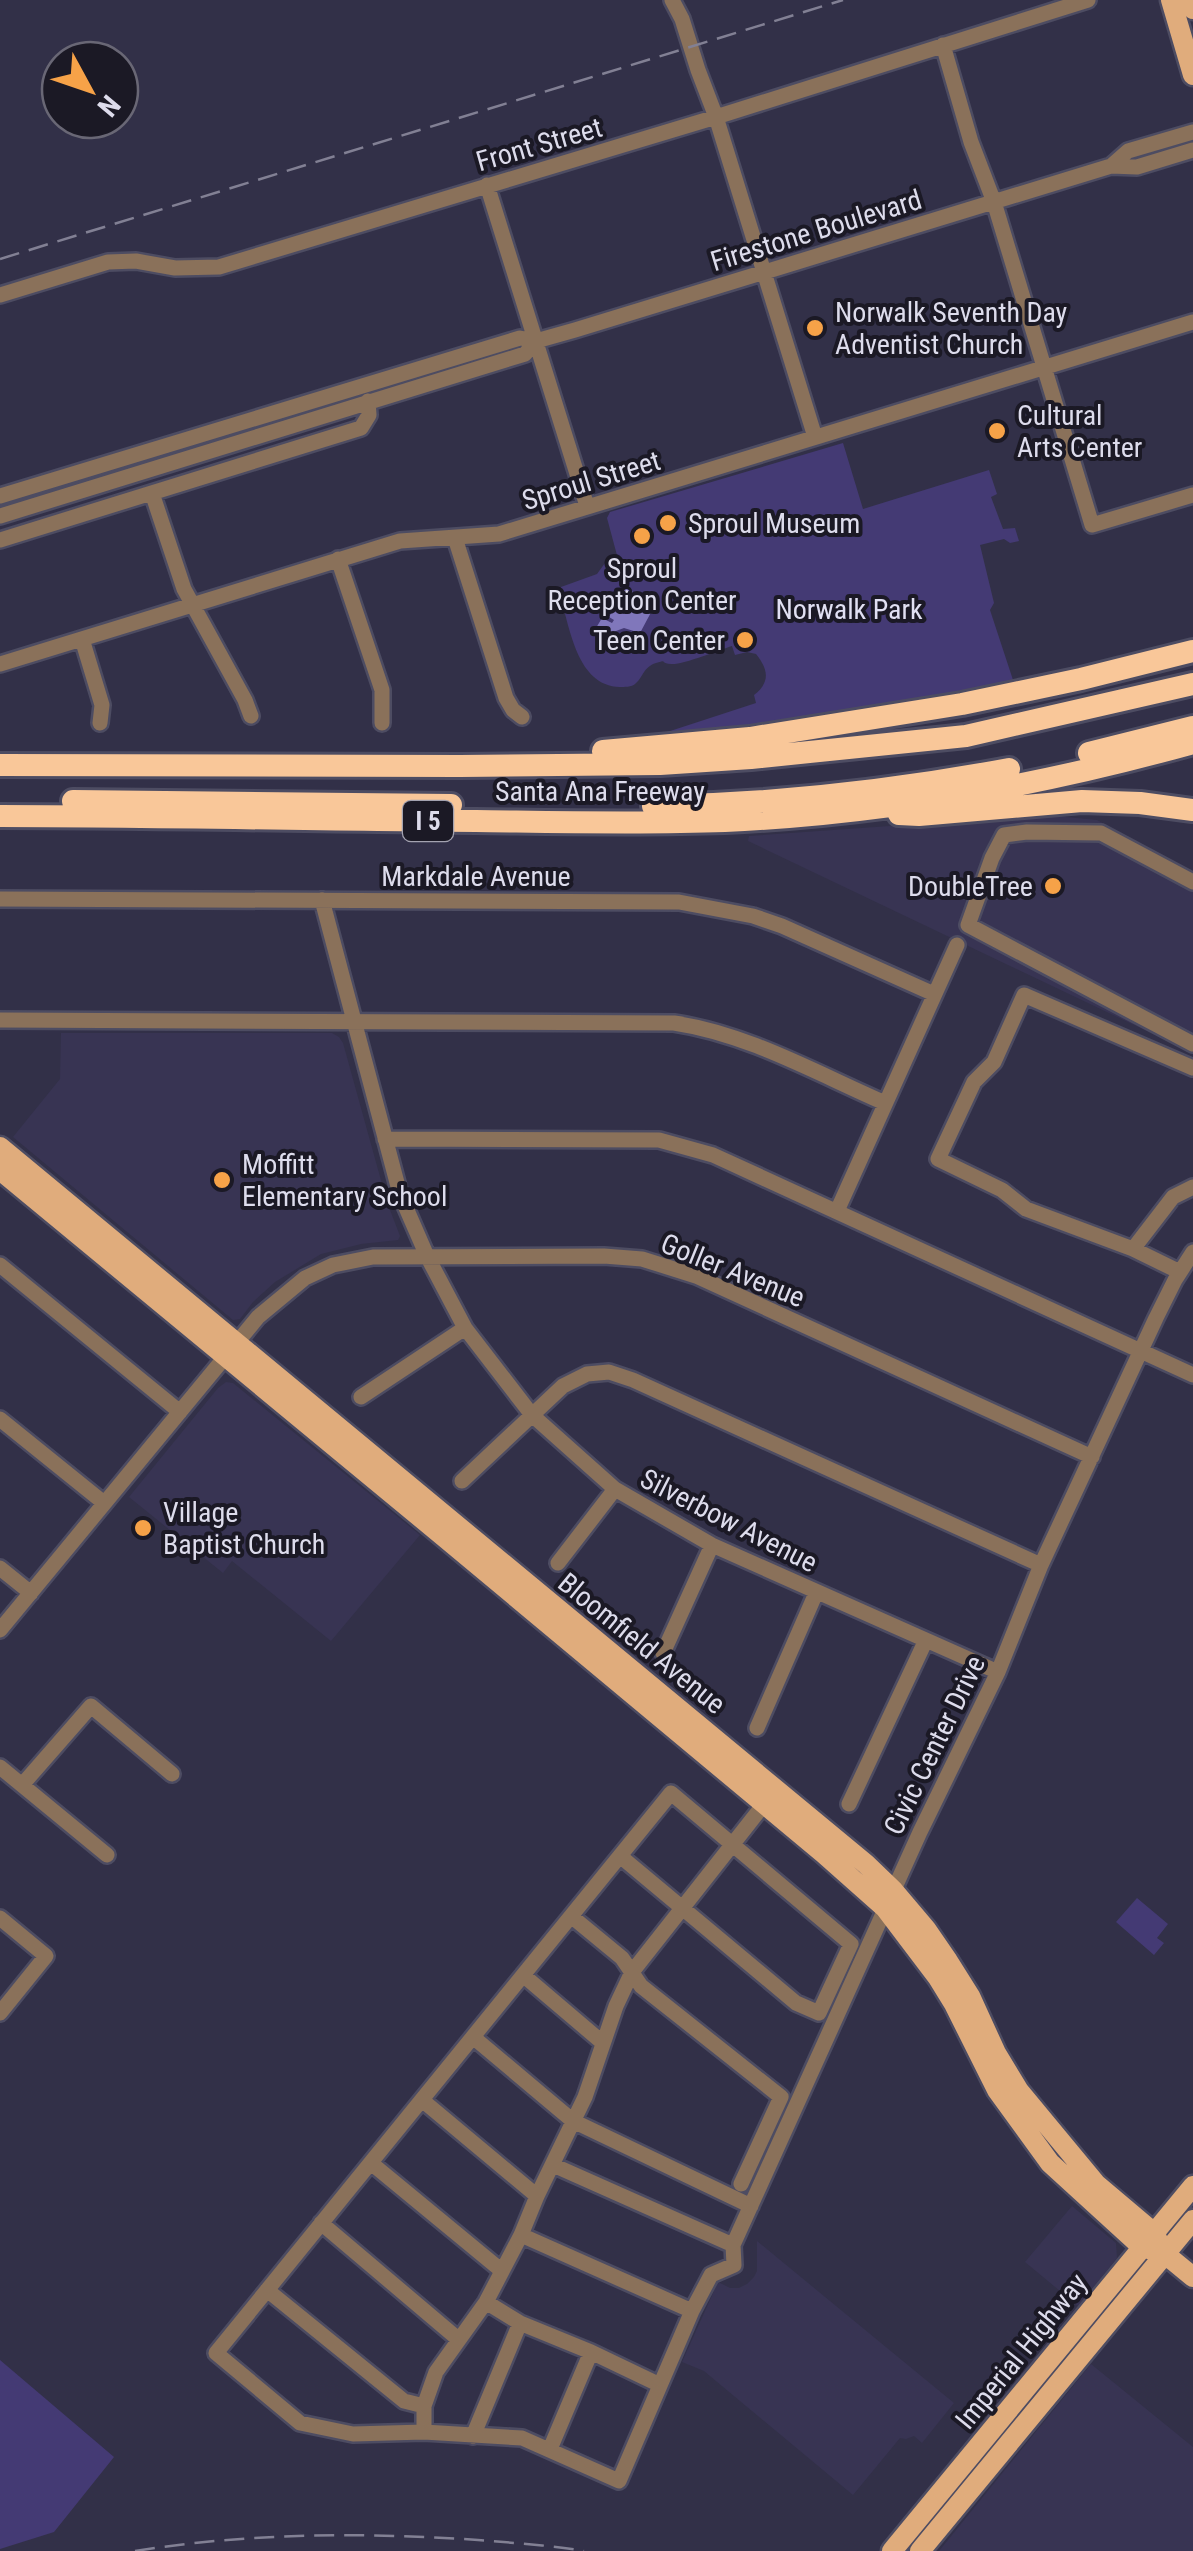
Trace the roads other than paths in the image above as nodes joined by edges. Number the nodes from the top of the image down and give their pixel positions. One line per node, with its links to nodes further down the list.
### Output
1 (672, 0): 8 (street)
2 (1088, 0): 6 (street, Front Street)
3 (1171, 0): 7 (main road)
4 (1190, 0): 5 (main road)
5 (1193, 9)
6 (943, 44): 8 (street, Front Street); 13 (street)
7 (1193, 75)
8 (716, 117): 12 (street, Front Street); 14 (street)
9 (1193, 132): 11 (street, Firestone Boulevard)
10 (1193, 150): 11 (street, Firestone Boulevard)
11 (1111, 166): 13 (street, Firestone Boulevard)
12 (487, 185): 15 (street, Front Street); 17 (street)
13 (994, 202): 14 (street, Firestone Boulevard); 18 (street)
14 (766, 272): 17 (street, Firestone Boulevard); 20 (street)
15 (0, 295)
16 (1193, 322): 18 (street, Sproul Street)
17 (536, 341): 19 (street, Firestone Boulevard); 23 (street, Firestone Boulevard); 24 (street)
18 (1044, 367): 20 (street, Sproul Street); 22 (street)
19 (368, 401): 21 (street); 25 (street, Firestone Boulevard)
20 (815, 437): 24 (street, Sproul Street)
21 (152, 493): 27 (street); 29 (street)
22 (1193, 495)
23 (0, 496)
24 (588, 506): 26 (street, Sproul Street)
25 (0, 516)
26 (455, 538): 28 (street, Sproul Street); 35 (street)
27 (0, 540)
28 (338, 559): 29 (street, Sproul Street); 37 (street)
29 (192, 605): 30 (street, Sproul Street); 34 (street)
30 (82, 638): 32 (street, Sproul Street); 36 (street)
31 (1193, 652): 41 (highway)
32 (0, 664)
33 (1193, 684): 41 (highway, Santa Ana Freeway / I 5)
34 (251, 716)
35 (522, 717)
36 (100, 723)
37 (382, 723)
38 (1193, 727): 42 (highway)
39 (1193, 742): 43 (highway, Santa Ana Freeway / I 5)
40 (0, 765): 41 (highway, Santa Ana Freeway / I 5)
41 (460, 766)
42 (0, 800)
43 (856, 810): 44 (highway); 45 (highway, Santa Ana Freeway / I 5)
44 (1193, 810)
45 (0, 816)
46 (1193, 882): 53 (street)
47 (0, 900): 48 (street, Markdale Avenue)
48 (322, 900): 50 (street, Markdale Avenue); 52 (street, Silverbow Avenue)
49 (957, 945): 50 (street)
50 (934, 994): 55 (street)
51 (0, 1020): 52 (street)
52 (352, 1020): 55 (street); 56 (street, Silverbow Avenue)
53 (1193, 1044)
54 (1193, 1068): 61 (street)
55 (884, 1103): 60 (street)
56 (385, 1138): 60 (street); 63 (street, Silverbow Avenue)
57 (0, 1147): 66 (main road, Bloomfield Avenue)
58 (0, 1170): 66 (main road, Bloomfield Avenue)
59 (1193, 1187): 61 (street)
60 (837, 1211): 69 (street)
61 (1134, 1249): 65 (street)
62 (1193, 1252): 65 (street, Civic Center Drive)
63 (427, 1256): 67 (street, Silverbow Avenue); 68 (street, Goller Avenue); 75 (street, Goller Avenue)
64 (0, 1264): 72 (street)
65 (1180, 1272): 69 (street, Civic Center Drive)
66 (142, 1275): 68 (main road, Bloomfield Avenue)
67 (465, 1328): 71 (street); 73 (street, Silverbow Avenue)
68 (231, 1350): 72 (street, Goller Avenue); 93 (main road, Bloomfield Avenue)
69 (1142, 1350): 70 (street); 75 (street, Civic Center Drive)
70 (1193, 1375)
71 (360, 1397)
72 (180, 1412): 78 (street, Goller Avenue)
73 (532, 1415): 76 (street); 77 (street, Silverbow Avenue); 81 (street)
74 (0, 1420): 78 (street)
75 (1092, 1457): 81 (street, Civic Center Drive)
76 (462, 1481)
77 (615, 1490): 79 (street, Silverbow Avenue); 80 (street)
78 (104, 1503): 83 (street, Goller Avenue)
79 (712, 1545): 84 (street, Silverbow Avenue); 87 (street)
80 (558, 1563)
81 (1042, 1565): 88 (street, Civic Center Drive)
82 (0, 1568): 83 (street)
83 (31, 1592): 85 (street, Goller Avenue)
84 (816, 1592): 86 (street, Silverbow Avenue); 89 (street)
85 (0, 1630)
86 (925, 1642): 88 (street, Silverbow Avenue); 94 (street)
87 (663, 1653)
88 (998, 1672): 98 (street, Civic Center Drive)
89 (757, 1728)
90 (0, 1767): 92 (street)
91 (172, 1774): 92 (street)
92 (22, 1786): 96 (street)
93 (770, 1797): 95 (street); 98 (main road, Bloomfield Avenue)
94 (848, 1804)
95 (732, 1846): 97 (street); 99 (street); 99 (street)
96 (107, 1855)
97 (620, 1856): 99 (street); 100 (street)
98 (889, 1899): 107 (main road, Bloomfield Avenue); 117 (street, Civic Center Drive)
99 (682, 1907): 102 (street)
100 (571, 1916): 102 (street); 103 (street)
101 (0, 1918): 104 (street)
102 (632, 1972): 106 (street); 114 (street)
103 (523, 1975): 105 (street); 106 (street)
104 (0, 2012)
105 (473, 2037): 109 (street); 110 (street)
106 (603, 2044): 110 (street)
107 (984, 2046): 108 (main road, Bloomfield Avenue); 113 (main road, Bloomfield Avenue)
108 (1002, 2096): 113 (main road); 121 (main road, Bloomfield Avenue)
109 (422, 2100): 111 (street); 116 (street)
110 (573, 2120): 112 (street); 117 (street)
111 (371, 2163): 119 (street); 124 (street)
112 (553, 2165): 116 (street); 122 (street)
113 (1078, 2166): 121 (main road, Bloomfield Avenue)
114 (741, 2184)
115 (1193, 2186): 121 (main road, Imperial Highway)
116 (537, 2196): 120 (street)
117 (751, 2206): 122 (street, Civic Center Drive)
118 (1193, 2220): 123 (main road, Imperial Highway)
119 (321, 2223): 126 (street); 130 (street)
120 (521, 2235): 124 (street); 128 (street)
121 (1148, 2240): 123 (main road, Bloomfield Avenue); 137 (main road, Imperial Highway)
122 (733, 2246): 128 (street, Civic Center Drive)
123 (1165, 2254): 125 (main road, Bloomfield Avenue); 138 (main road, Imperial Highway)
124 (502, 2271): 127 (street)
125 (1193, 2278)
126 (267, 2290): 133 (street); 134 (street)
127 (486, 2302): 129 (street); 130 (street)
128 (692, 2312): 132 (street)
129 (520, 2324): 131 (street); 135 (street)
130 (458, 2339): 133 (street)
131 (592, 2352): 132 (street); 136 (street)
132 (660, 2385): 136 (street)
133 (424, 2406): 134 (street)
134 (424, 2432): 135 (street)
135 (472, 2436): 136 (street)
136 (550, 2449)
137 (892, 2551)
138 (920, 2551)

